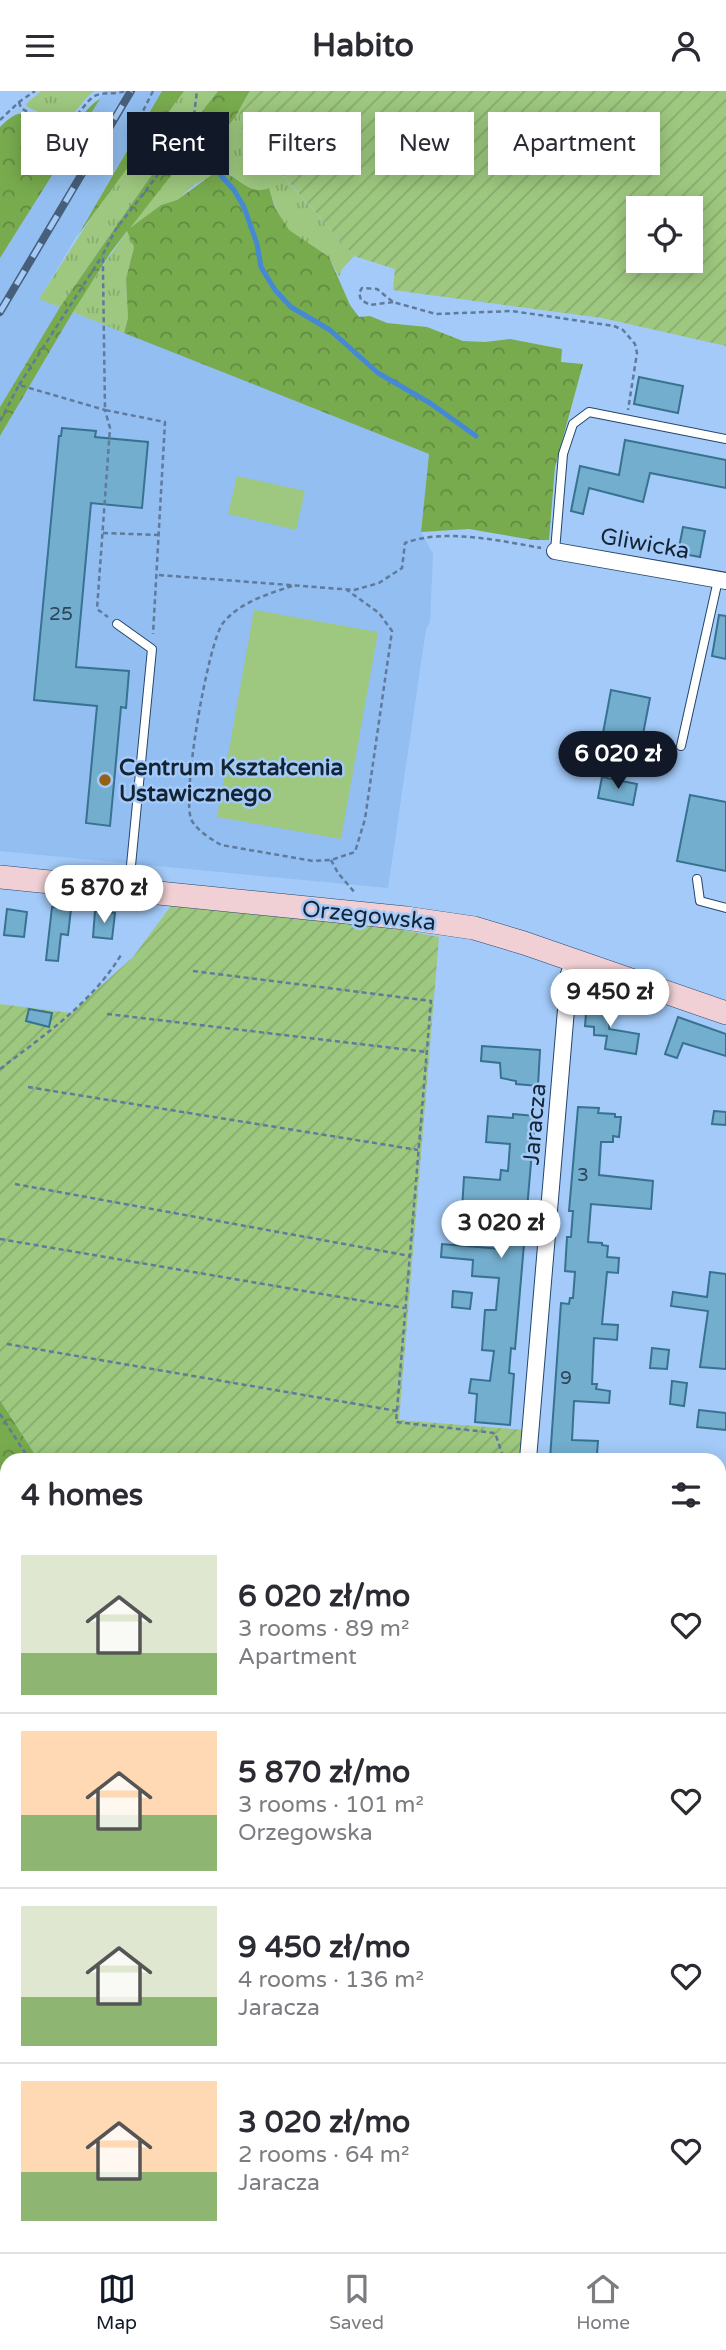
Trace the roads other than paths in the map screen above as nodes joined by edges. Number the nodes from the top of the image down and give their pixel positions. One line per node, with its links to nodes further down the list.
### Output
1 (726, 439): 2 (lane)
2 (555, 551): 3 (street, Gliwicka)
3 (722, 580): 5 (lane)
4 (117, 624): 8 (lane)
5 (681, 745)
6 (0, 877): 8 (street, Orzegowska)
7 (697, 879): 9 (lane)
8 (129, 890): 10 (street, Orzegowska)
9 (726, 908)
10 (575, 960): 11 (street, Orzegowska); 12 (street, Jaracza)
11 (726, 1013)
12 (529, 1453)

